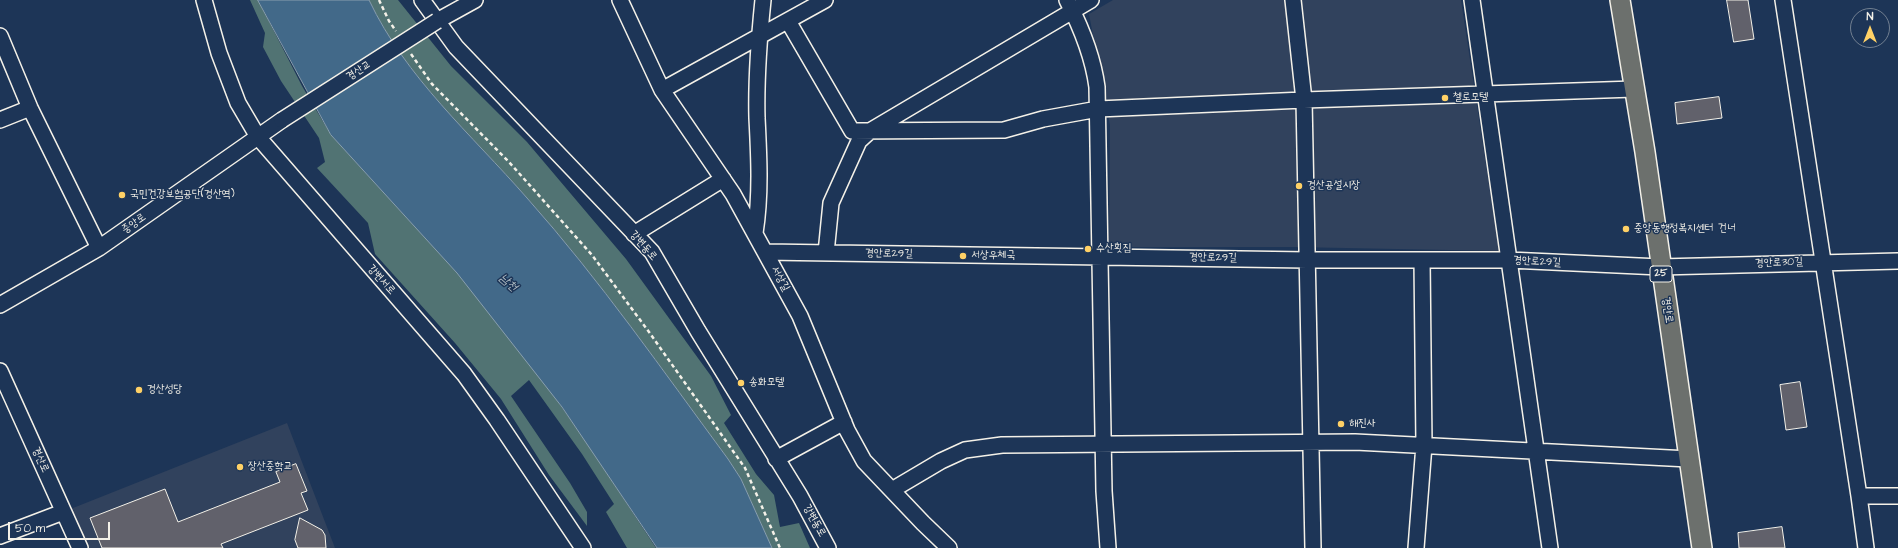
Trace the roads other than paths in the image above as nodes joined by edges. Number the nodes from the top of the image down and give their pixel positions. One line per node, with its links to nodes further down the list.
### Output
1 (204, 0): 26 (street, 강변서로)
2 (422, 0): 13 (street, 강변동로)
3 (475, 0): 13 (street)
4 (620, 0): 18 (street, 서상길)
5 (763, 0): 16 (street)
6 (824, 0): 14 (street)
7 (1091, 0): 12 (street)
8 (1293, 0): 20 (street)
9 (1472, 0): 19 (street)
10 (1620, 0): 17 (main road, 경안로 / 25)
11 (1782, 0): 38 (street)
12 (1070, 6): 22 (street); 25 (street)
13 (437, 21): 24 (street, 경산교, bridge); 29 (street, 강변동로)
14 (788, 21): 16 (street); 25 (street)
15 (0, 36): 21 (street)
16 (759, 37): 18 (street); 28 (street)
17 (1634, 89): 19 (street); 39 (main road, 경안로 / 25)
18 (662, 90): 27 (street, 서상길)
19 (1485, 93): 20 (street); 36 (street)
20 (1304, 100): 22 (street); 34 (street)
21 (30, 108): 23 (street); 30 (street)
22 (1098, 110): 25 (street); 33 (street)
23 (0, 120)
24 (282, 120): 26 (street, 중앙로)
25 (870, 131): 32 (street)
26 (258, 137): 30 (street, 중앙로); 55 (street, 강변서로)
27 (723, 179): 28 (street, 서상길); 29 (street)
28 (755, 233): 31 (street, 서상길)
29 (634, 234): 48 (street, 강변동로)
30 (99, 248): 40 (street, 중앙로)
31 (765, 252): 32 (street, 경안로29길); 42 (street, 서상길)
32 (826, 253): 33 (street, 경안로29길)
33 (1099, 256): 34 (street, 경안로29길); 44 (street)
34 (1307, 260): 35 (street, 경안로29길); 43 (street)
35 (1422, 260): 36 (street, 경안로29길); 45 (street)
36 (1509, 260): 39 (street, 경안로29길); 46 (street)
37 (1898, 261): 38 (street, 경안로30길)
38 (1823, 262): 39 (street, 경안로30길); 50 (street)
39 (1660, 267): 47 (main road, 경안로 / 25)
40 (0, 305)
41 (0, 371): 52 (street, 경산로)
42 (844, 422): 48 (street); 49 (street, 서상길)
43 (1310, 442): 44 (street); 45 (street); 59 (street)
44 (1104, 444): 49 (street); 58 (street)
45 (1424, 445): 46 (street); 60 (street)
46 (1536, 450): 47 (street); 61 (street)
47 (1689, 458): 62 (main road, 경안로 / 25)
48 (776, 459): 56 (street, 강변동로)
49 (892, 490): 57 (street, 서상길)
50 (1859, 496): 51 (street); 63 (street)
51 (1898, 496)
52 (63, 512): 53 (street); 54 (street, 경산로)
53 (0, 536)
54 (80, 548)
55 (583, 548)
56 (828, 548)
57 (949, 548)
58 (1108, 548)
59 (1313, 548)
60 (1416, 548)
61 (1550, 548)
62 (1702, 548)
63 (1866, 548)

